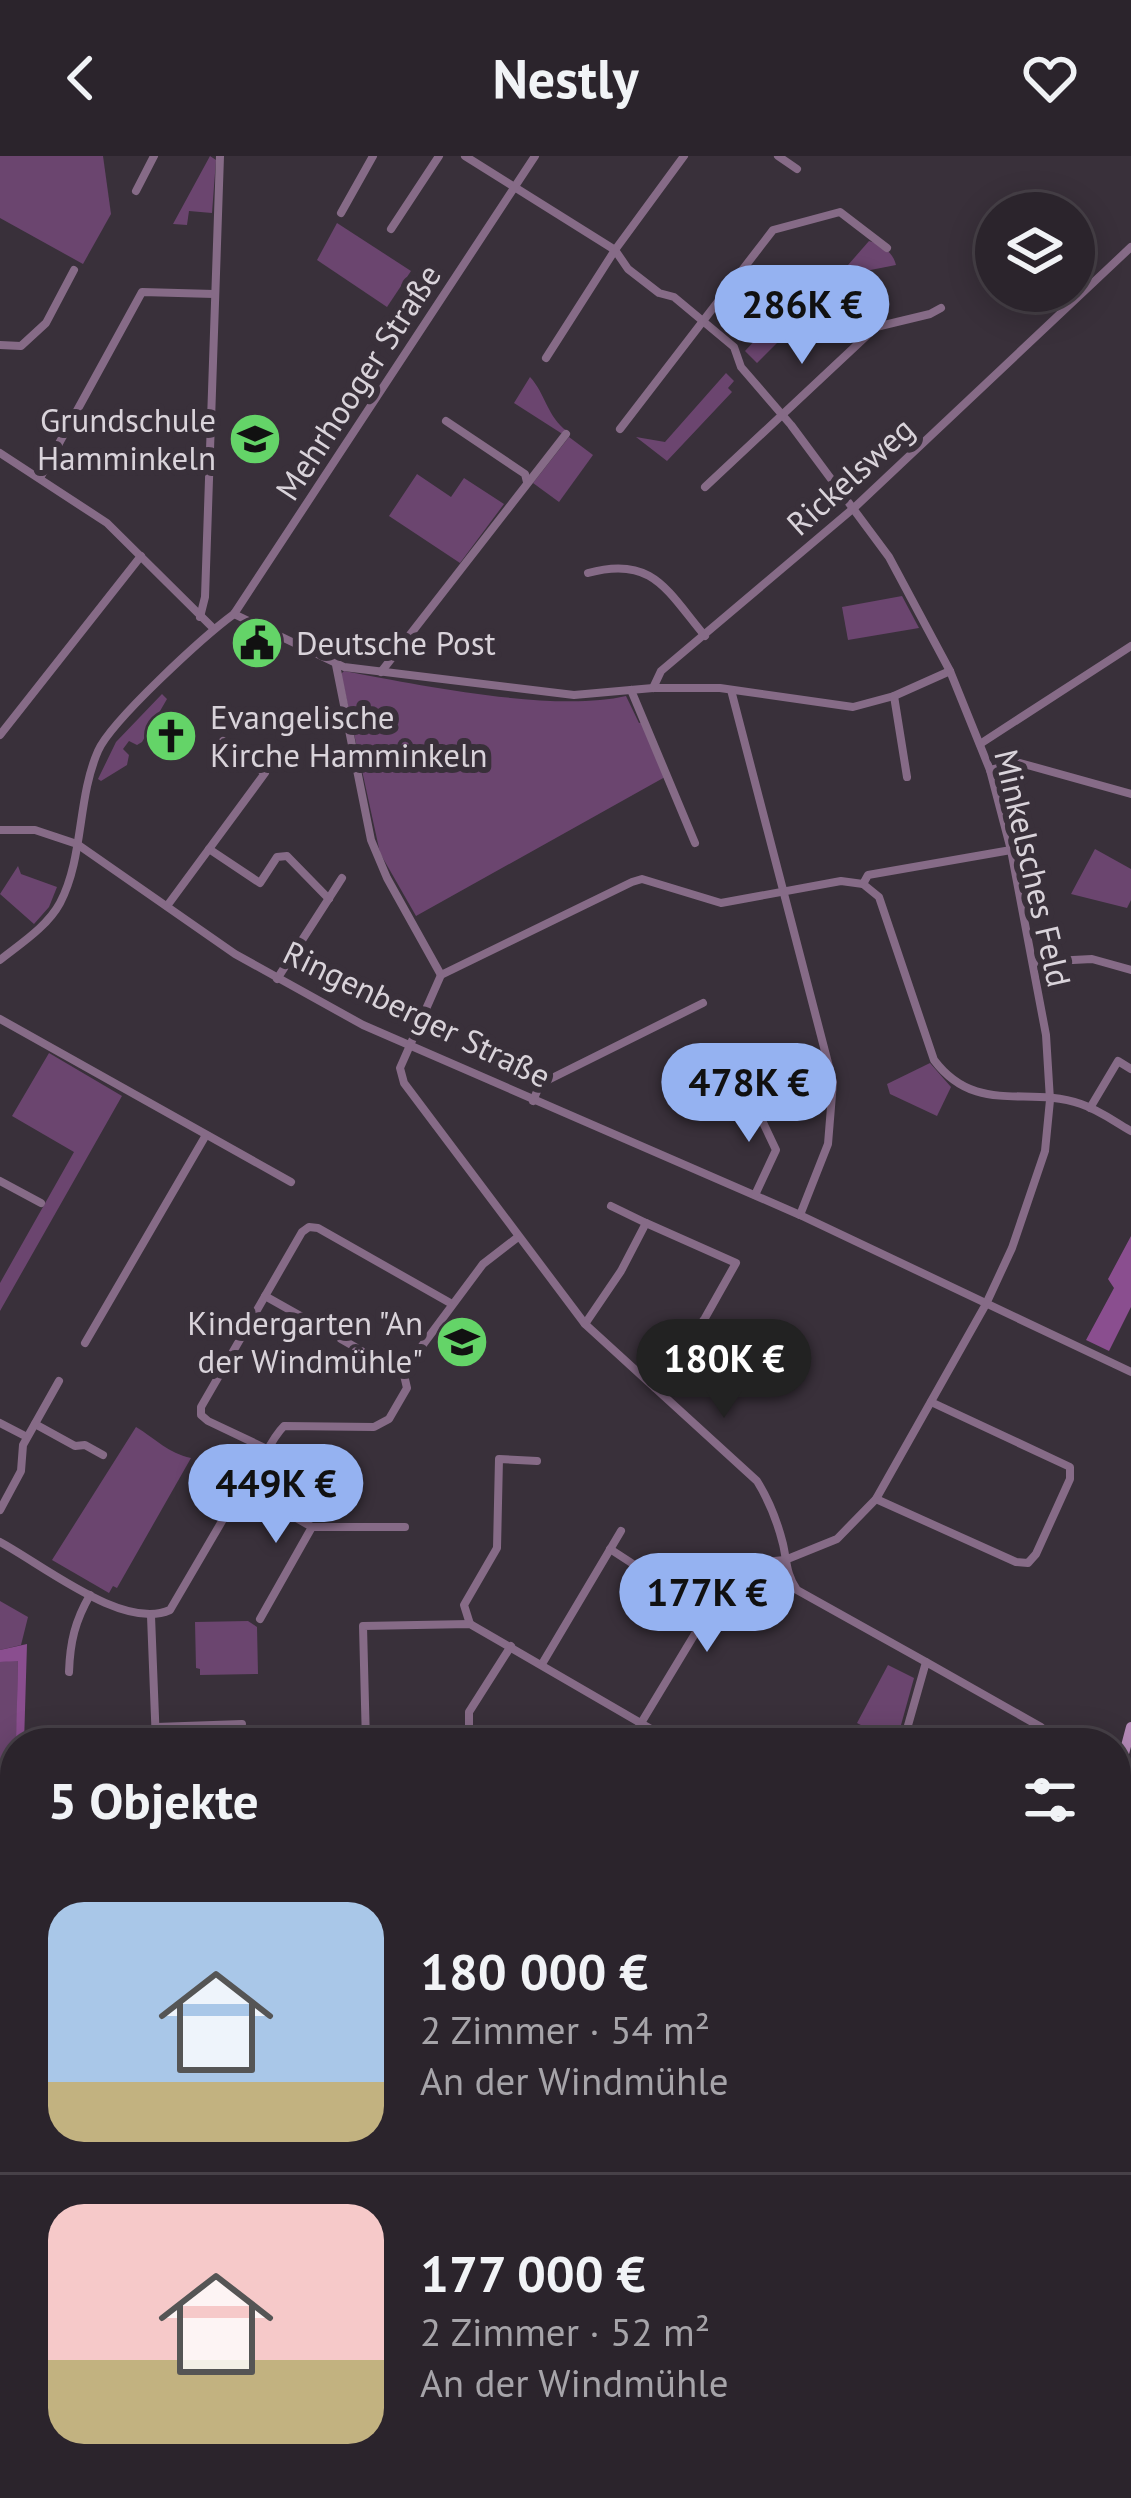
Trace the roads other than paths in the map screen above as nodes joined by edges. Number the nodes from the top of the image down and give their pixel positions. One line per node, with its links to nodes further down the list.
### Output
1 (154, 156): 11 (street)
2 (220, 156): 18 (street)
3 (374, 156): 12 (street)
4 (439, 156): 13 (street)
5 (465, 156): 10 (street, Minkelsches Feld)
6 (535, 156): 10 (street, Mehrhooger Straße)
7 (684, 156): 16 (street)
8 (778, 156): 9 (street)
9 (797, 169)
10 (515, 186): 16 (street, Minkelsches Feld); 34 (street, Mehrhooger Straße)
11 (136, 191)
12 (340, 213)
13 (391, 229)
14 (887, 248): 20 (street)
15 (1131, 248): 31 (street, Rickelsweg)
16 (615, 250): 20 (street, Minkelsches Feld); 22 (street)
17 (74, 270): 21 (street)
18 (214, 294): 28 (street); 35 (street)
19 (941, 308): 23 (street)
20 (701, 319): 23 (street, Minkelsches Feld); 25 (street)
21 (0, 345)
22 (546, 358)
23 (782, 415): 30 (street); 31 (street, Minkelsches Feld)
24 (446, 421): 29 (street)
25 (620, 428)
26 (566, 434): 29 (street)
27 (0, 453): 28 (street)
28 (40, 478): 32 (street)
29 (526, 482): 41 (street)
30 (705, 487)
31 (855, 507): 37 (street, Rickelsweg); 40 (street, Minkelsches Feld)
32 (140, 556): 35 (street); 46 (street)
33 (588, 573): 37 (street)
34 (234, 614): 36 (street, Mehrhooger Straße); 39 (street)
35 (200, 616): 36 (street)
36 (214, 628): 54 (street, Mehrhooger Straße)
37 (705, 635): 42 (street, Rickelsweg)
38 (1131, 646): 48 (street)
39 (335, 665): 41 (street); 65 (street)
40 (950, 671): 45 (street); 48 (street, Minkelsches Feld)
41 (380, 673): 43 (street)
42 (652, 688): 43 (street); 44 (street)
43 (631, 690): 53 (street)
44 (731, 690): 45 (street); 59 (street)
45 (894, 696): 50 (street)
46 (0, 735)
47 (223, 741): 55 (street)
48 (980, 744): 49 (street, Minkelsches Feld)
49 (990, 770): 51 (street); 56 (street, Minkelsches Feld)
50 (908, 777)
51 (1131, 794)
52 (0, 830): 54 (street)
53 (694, 843)
54 (76, 844): 61 (street, Ringenberger Straße); 62 (street, Mehrhooger Straße)
55 (209, 849): 60 (street); 61 (street)
56 (1011, 850): 58 (street); 63 (street, Minkelsches Feld)
57 (343, 878): 60 (street)
58 (863, 884): 59 (street); 73 (street)
59 (785, 890): 65 (street); 82 (street)
60 (329, 899): 66 (street)
61 (167, 906): 66 (street, Ringenberger Straße)
62 (0, 960)
63 (1034, 962): 64 (street); 73 (street, Minkelsches Feld)
64 (1131, 970)
65 (441, 975): 69 (street)
66 (277, 979): 69 (street, Ringenberger Straße)
67 (704, 1003): 72 (street)
68 (0, 1019): 76 (street)
69 (409, 1045): 72 (street, Ringenberger Straße); 84 (street)
70 (1131, 1069): 74 (street)
71 (718, 1092): 79 (street)
72 (533, 1100): 79 (street, Ringenberger Straße)
73 (1050, 1100): 74 (street); 87 (street, Minkelsches Feld)
74 (1090, 1108): 75 (street)
75 (1131, 1131)
76 (206, 1135): 78 (street); 91 (street)
77 (0, 1181): 80 (street)
78 (291, 1182)
79 (754, 1196): 82 (street, Ringenberger Straße)
80 (41, 1203)
81 (611, 1207): 83 (street)
82 (800, 1215): 87 (street, Ringenberger Straße)
83 (646, 1223): 89 (street); 95 (street)
84 (518, 1237): 86 (street); 89 (street)
85 (265, 1296): 86 (street); 88 (street); 100 (street)
86 (452, 1304): 93 (street)
87 (986, 1304): 92 (street, Ringenberger Straße); 96 (street, Minkelsches Feld)
88 (313, 1323)
89 (585, 1324): 95 (street)
90 (341, 1339): 93 (street)
91 (86, 1343)
92 (1131, 1372)
93 (404, 1375): 100 (street)
94 (58, 1381): 98 (street)
95 (656, 1388): 111 (street)
96 (931, 1402): 104 (street, Minkelsches Feld); 104 (street)
97 (0, 1423): 99 (street)
98 (34, 1424): 99 (street); 101 (street)
99 (27, 1437): 105 (street)
100 (267, 1449): 103 (street)
101 (104, 1455)
102 (537, 1461): 116 (street)
103 (242, 1486): 106 (street); 114 (street)
104 (876, 1499): 111 (street, Minkelsches Feld)
105 (0, 1510)
106 (312, 1527): 107 (street); 115 (street)
107 (405, 1527)
108 (621, 1531): 110 (street)
109 (0, 1542): 113 (street)
110 (610, 1549): 112 (street); 119 (street)
111 (784, 1559): 118 (street); 121 (street, Minkelsches Feld)
112 (673, 1589)
113 (90, 1594): 114 (street); 120 (street)
114 (151, 1616): 123 (street)
115 (260, 1619)
116 (470, 1624): 117 (street); 125 (street)
117 (511, 1646): 119 (street); 126 (street)
118 (926, 1662): 129 (street); 130 (street)
119 (542, 1664): 121 (street)
120 (69, 1672)
121 (641, 1723): 127 (street, Minkelsches Feld); 128 (street)
122 (242, 1724): 124 (street)
123 (156, 1728)
124 (173, 1728)
125 (366, 1728)
126 (470, 1728)
127 (638, 1728)
128 (650, 1728)
129 (907, 1728)
130 (1041, 1728)

